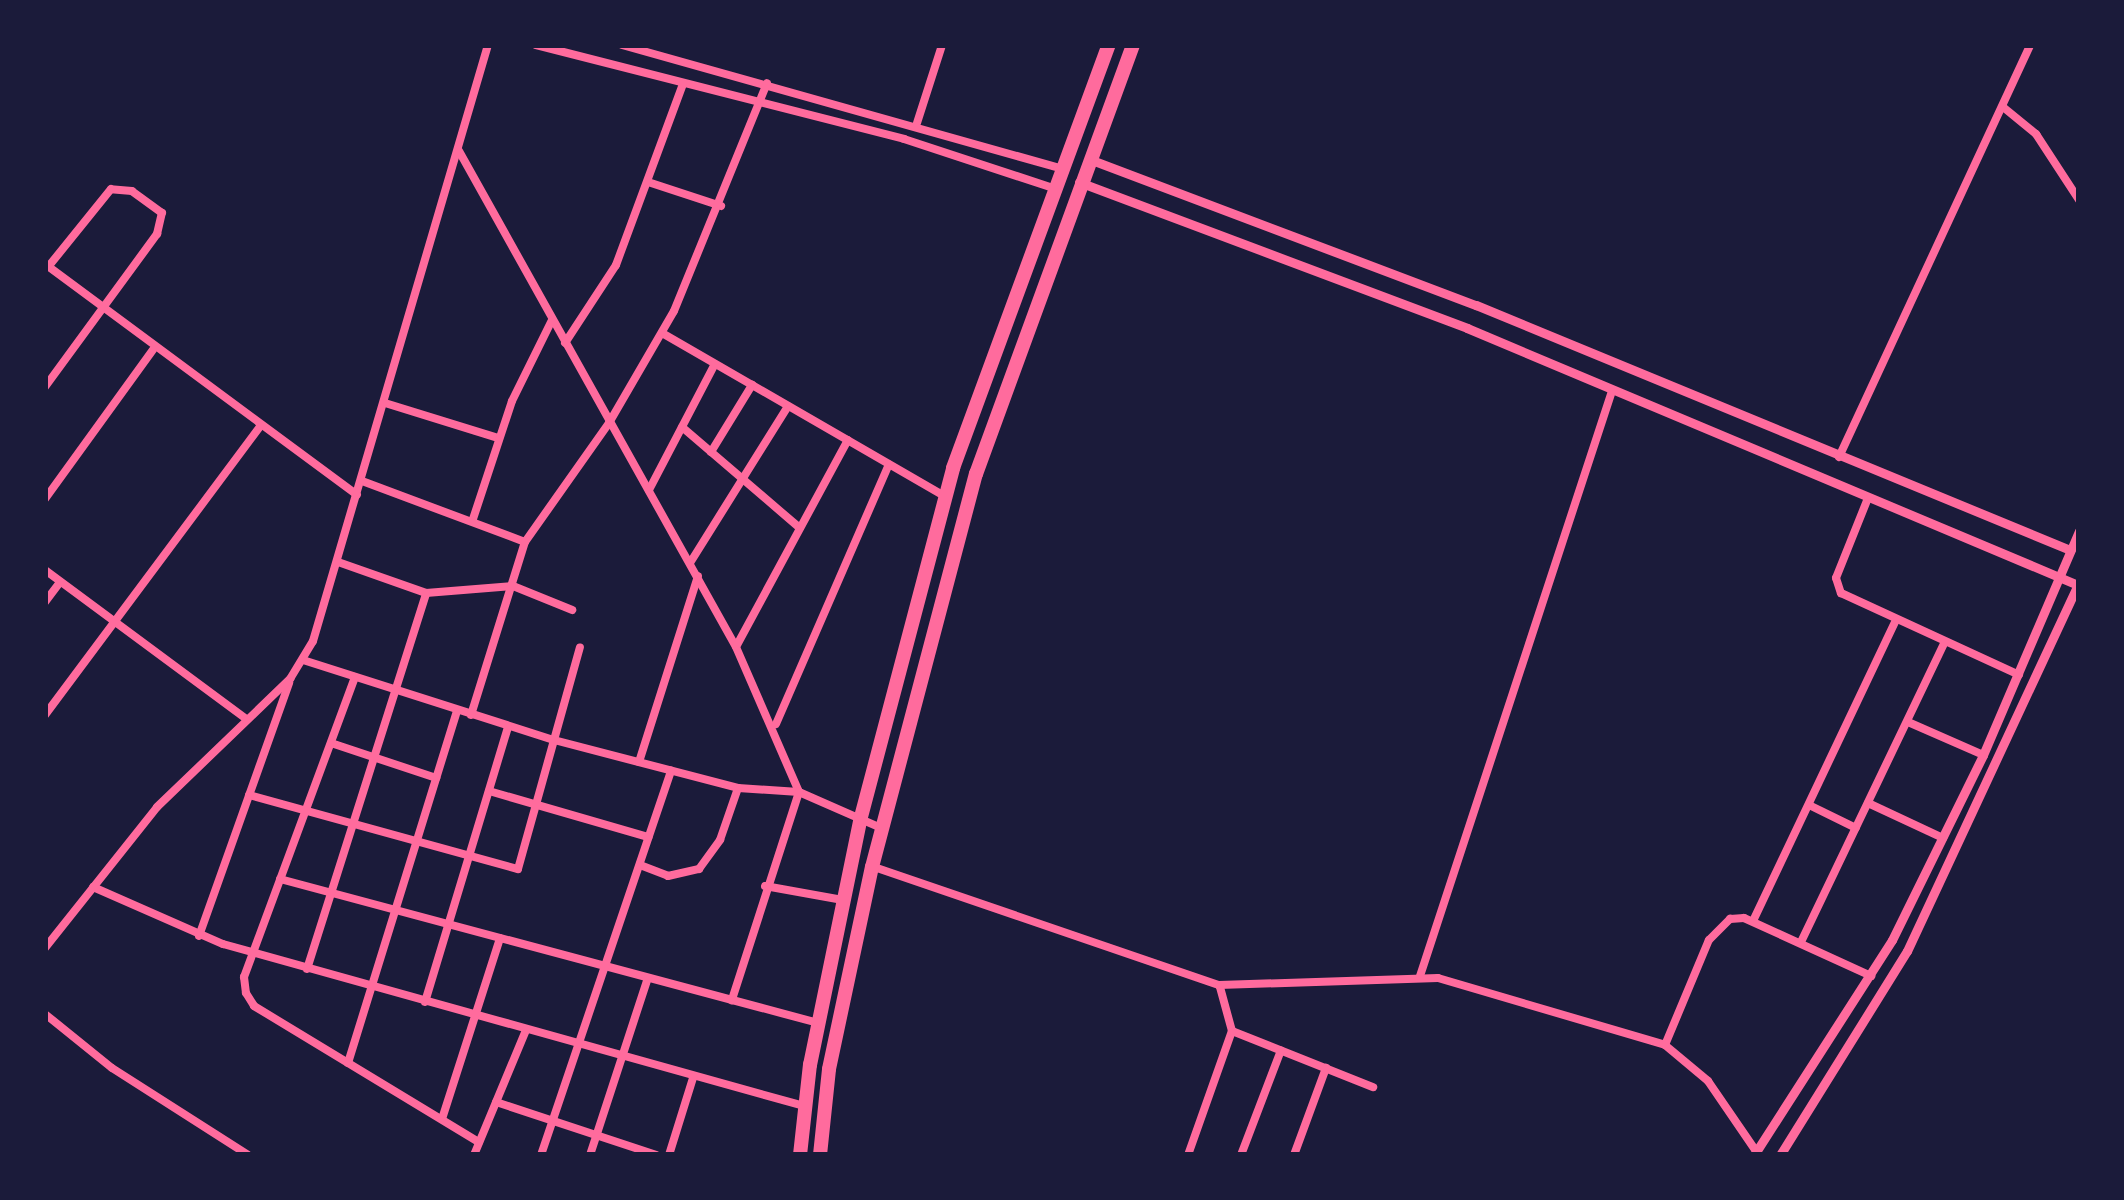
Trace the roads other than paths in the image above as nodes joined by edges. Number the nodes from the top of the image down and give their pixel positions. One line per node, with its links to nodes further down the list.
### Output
1 (488, 45): 13 (street)
2 (536, 45): 9 (street)
3 (622, 45): 8 (street)
4 (942, 45): 12 (street)
5 (1109, 45): 16 (highway)
6 (1132, 45): 15 (highway)
7 (2030, 45): 11 (street)
8 (767, 83): 10 (street); 12 (street)
9 (683, 84): 10 (street); 18 (street)
10 (760, 102): 17 (street); 22 (street)
11 (2002, 106): 21 (street); 47 (street)
12 (916, 123): 14 (street)
13 (458, 149): 26 (street); 37 (street)
14 (1010, 152): 16 (street); 17 (street)
15 (1088, 159): 19 (highway); 24 (street)
16 (1061, 168): 20 (highway)
17 (1004, 171): 20 (street)
18 (648, 182): 22 (street); 29 (street)
19 (1079, 182): 27 (street); 32 (highway)
20 (1053, 188): 31 (highway)
21 (2079, 200)
22 (721, 206): 28 (street)
23 (47, 266): 25 (street); 25 (street)
24 (1476, 305): 27 (street); 40 (street)
25 (101, 312): 30 (street); 35 (street)
26 (552, 319): 29 (street); 43 (street)
27 (1466, 328): 36 (street)
28 (662, 333): 33 (street); 39 (street)
29 (565, 343): 39 (street)
30 (153, 350): 41 (street); 55 (street)
31 (990, 353): 32 (highway); 53 (highway)
32 (1011, 362): 108 (highway)
33 (715, 364): 34 (street); 42 (street)
34 (752, 385): 38 (street); 46 (street)
35 (45, 387)
36 (1612, 391): 45 (street); 131 (street)
37 (385, 403): 43 (street); 50 (street)
38 (788, 406): 44 (street); 49 (street)
39 (609, 423): 51 (street); 60 (street)
40 (1756, 423): 45 (street); 47 (street)
41 (260, 427): 52 (street); 75 (street)
42 (682, 428): 46 (street); 51 (street)
43 (497, 438): 56 (street)
44 (848, 440): 48 (street); 58 (street)
45 (1745, 446): 54 (street)
46 (711, 452): 49 (street)
47 (1839, 458): 57 (street)
48 (889, 464): 53 (street); 89 (street)
49 (742, 479): 58 (street); 64 (street)
50 (362, 481): 52 (street); 56 (street)
51 (648, 491): 64 (street)
52 (358, 496): 63 (street)
53 (946, 496): 106 (highway)
54 (1868, 498): 61 (street); 74 (street)
55 (45, 499)
56 (473, 519): 60 (street)
57 (1996, 521): 61 (street); 62 (street)
58 (800, 528): 78 (street)
59 (2079, 531): 62 (street)
60 (525, 542): 69 (street)
61 (1987, 546): 67 (street)
62 (2071, 550): 67 (street)
63 (338, 562): 71 (street); 79 (street)
64 (690, 563): 66 (street)
65 (45, 570): 68 (street)
66 (698, 577): 78 (street); 95 (street)
67 (2059, 577): 70 (street); 80 (street)
68 (60, 582): 72 (street); 75 (street)
69 (513, 586): 71 (street); 73 (street); 86 (street)
70 (2077, 590): 169 (street)
71 (426, 593): 83 (street)
72 (45, 602)
73 (572, 610)
74 (1896, 620): 76 (street); 104 (street)
75 (116, 621): 85 (street); 87 (street)
76 (1946, 642): 80 (street); 88 (street)
77 (580, 646): 91 (street)
78 (736, 646): 89 (street)
79 (303, 660): 81 (street); 82 (street)
80 (2018, 675): 93 (street)
81 (355, 677): 83 (street); 92 (street)
82 (290, 679): 87 (street); 101 (street)
83 (396, 691): 84 (street); 94 (street)
84 (457, 710): 86 (street); 97 (street)
85 (45, 715)
86 (471, 715): 90 (street)
87 (245, 718): 118 (street)
88 (1907, 722): 93 (street); 102 (street)
89 (775, 726): 100 (street)
90 (508, 727): 91 (street); 99 (street)
91 (554, 740): 95 (street); 103 (street)
92 (331, 743): 94 (street); 105 (street)
93 (1983, 755): 111 (street)
94 (375, 758): 97 (street); 107 (street)
95 (639, 762): 96 (street)
96 (670, 770): 98 (street); 110 (street)
97 (436, 778): 112 (street)
98 (738, 788): 100 (street); 114 (street)
99 (488, 791): 103 (street); 113 (street)
100 (799, 792): 106 (street); 117 (street)
101 (249, 795): 105 (street); 124 (street)
102 (1868, 803): 109 (street); 111 (street)
103 (536, 805): 110 (street); 113 (street)
104 (1809, 805): 109 (street); 122 (street)
105 (306, 811): 107 (street); 116 (street)
106 (861, 817): 108 (street); 120 (highway)
107 (354, 824): 112 (street); 119 (street)
108 (881, 828): 115 (highway)
109 (1856, 828): 126 (street)
110 (648, 837): 114 (street)
111 (1943, 838): 132 (street)
112 (417, 841): 113 (street); 121 (street)
113 (469, 855): 123 (street)
114 (640, 864): 129 (street)
115 (872, 867): 134 (street); 165 (highway)
116 (280, 879): 119 (street); 128 (street)
117 (766, 886): 120 (street); 136 (street)
118 (93, 887): 124 (street); 127 (street)
119 (332, 893): 121 (street); 130 (street)
120 (843, 900): 140 (highway)
121 (395, 910): 123 (street); 135 (street)
122 (1753, 922): 126 (street); 144 (street)
123 (448, 924): 125 (street); 137 (street)
124 (199, 936): 128 (street)
125 (500, 938): 129 (street); 139 (street)
126 (1801, 942): 132 (street)
127 (45, 948)
128 (253, 953): 130 (street); 147 (street)
129 (605, 966): 133 (street); 143 (street)
130 (308, 969): 135 (street)
131 (1420, 976): 134 (street); 144 (street)
132 (1871, 976): 157 (street)
133 (648, 978): 136 (street); 146 (street)
134 (1219, 985): 142 (street)
135 (371, 987): 137 (street); 147 (street)
136 (732, 1000): 140 (street)
137 (425, 1002): 139 (street)
138 (45, 1014): 158 (street)
139 (475, 1016): 141 (street); 153 (street)
140 (818, 1023): 152 (highway)
141 (526, 1030): 143 (street); 151 (street)
142 (1232, 1031): 145 (street); 166 (street)
143 (578, 1045): 146 (street); 154 (street)
144 (1665, 1045): 157 (street)
145 (1281, 1051): 148 (street); 167 (street)
146 (622, 1057): 149 (street); 155 (street)
147 (348, 1063): 153 (street)
148 (1326, 1068): 150 (street); 168 (street)
149 (693, 1078): 152 (street); 163 (street)
150 (1373, 1087)
151 (496, 1102): 154 (street); 156 (street)
152 (804, 1106): 164 (highway)
153 (442, 1119): 156 (street)
154 (553, 1120): 155 (street); 160 (street)
155 (597, 1135): 161 (street); 162 (street)
156 (479, 1142): 159 (street)
157 (1756, 1154)
158 (248, 1155)
159 (474, 1155)
160 (541, 1155)
161 (590, 1155)
162 (656, 1155)
163 (669, 1155)
164 (800, 1155)
165 (820, 1155)
166 (1188, 1155)
167 (1241, 1155)
168 (1294, 1155)
169 (1780, 1155)

